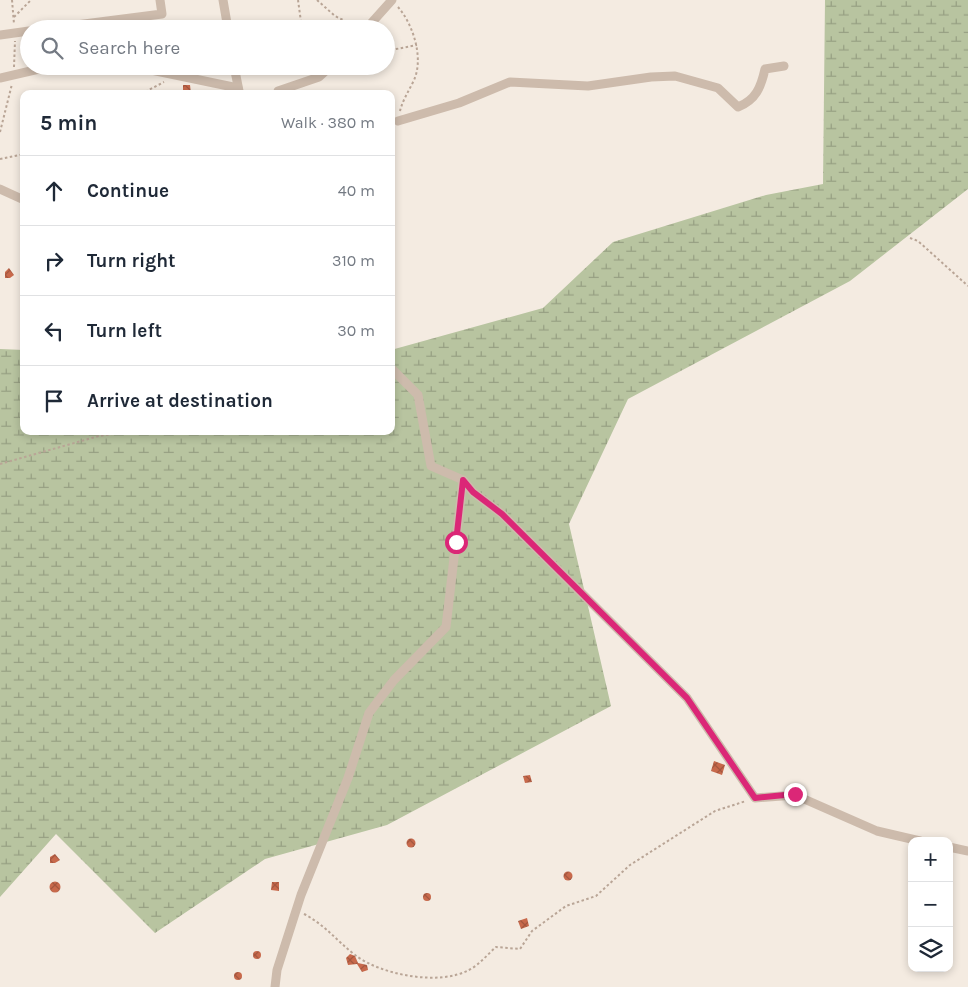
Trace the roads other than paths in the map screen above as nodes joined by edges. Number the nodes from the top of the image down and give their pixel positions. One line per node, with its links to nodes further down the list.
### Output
1 (160, 0): 4 (street)
2 (223, 0): 5 (street)
3 (392, 0): 6 (street)
4 (115, 20)
5 (226, 20)
6 (374, 20)
7 (20, 32): 8 (street)
8 (0, 35)
9 (784, 66): 18 (street)
10 (20, 73): 14 (street)
11 (170, 75): 15 (street)
12 (235, 75): 16 (street)
13 (320, 75): 17 (street)
14 (0, 78)
15 (234, 90)
16 (238, 90)
17 (281, 90)
18 (398, 121)
19 (3, 192): 20 (street)
20 (20, 198)
21 (395, 372): 22 (street)
22 (463, 480): 23 (street); 26 (street)
23 (908, 838)
24 (953, 848): 25 (street)
25 (968, 851)
26 (274, 987)

